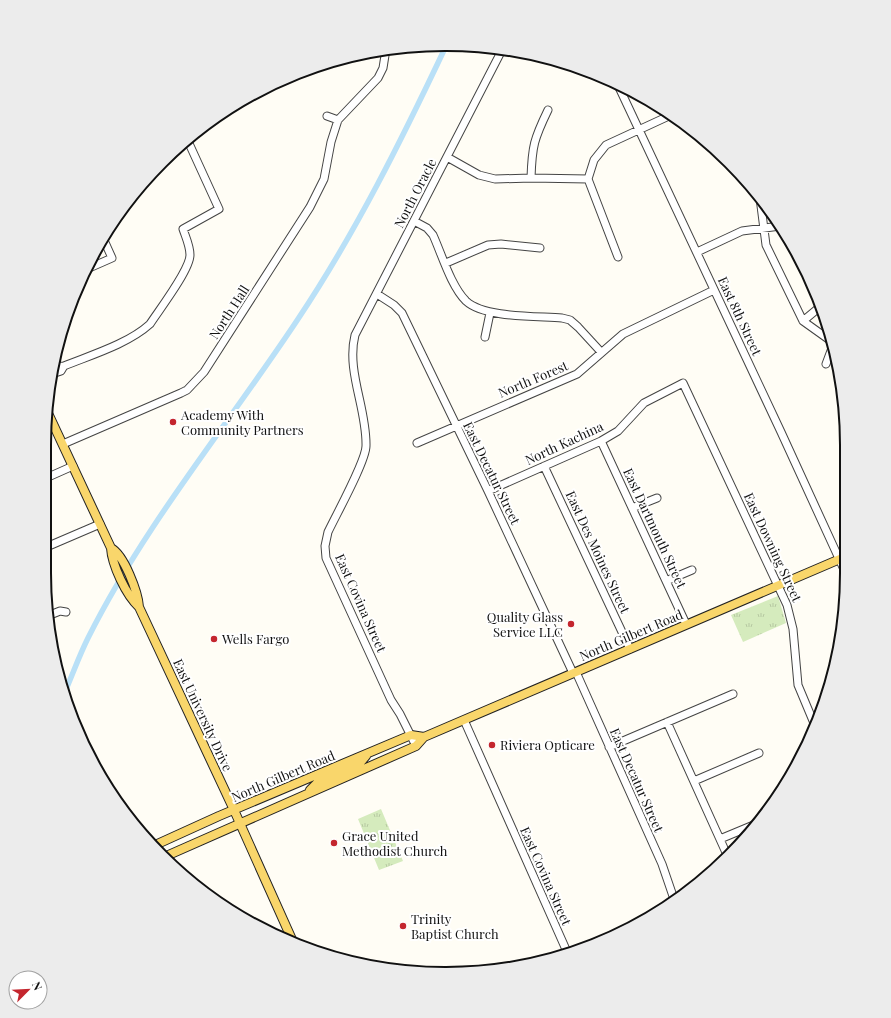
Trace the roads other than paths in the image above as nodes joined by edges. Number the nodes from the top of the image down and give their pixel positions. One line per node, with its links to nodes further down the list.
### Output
1 (500, 55): 10 (street, North Oracle)
2 (385, 56): 7 (street, North Hall)
3 (622, 93): 8 (street, East 8th Street)
4 (548, 110): 11 (street)
5 (327, 116): 7 (street)
6 (666, 117): 8 (street)
7 (338, 120): 42 (street, North Hall)
8 (638, 130): 12 (street); 19 (street, East 8th Street)
9 (190, 145): 35 (street)
10 (447, 157): 11 (street); 14 (street, North Oracle)
11 (532, 178): 12 (street)
12 (588, 179): 20 (street)
13 (761, 209): 16 (street)
14 (414, 221): 21 (street); 24 (street, North Oracle)
15 (774, 227): 16 (street)
16 (763, 228): 19 (street); 27 (street)
17 (106, 245): 22 (street)
18 (540, 248): 21 (street)
19 (697, 252): 23 (street, East 8th Street)
20 (618, 257)
21 (446, 264): 26 (street)
22 (95, 266)
23 (714, 290): 31 (street, North Forest); 52 (street, East 8th Street)
24 (377, 294): 30 (street, North Oracle); 39 (street, East Decatur Street)
25 (816, 310): 27 (street)
26 (490, 313): 28 (street); 31 (street)
27 (803, 321): 29 (street)
28 (485, 337)
29 (825, 337)
30 (352, 348): 67 (street, East Covina Street)
31 (601, 352): 39 (street, North Forest)
32 (829, 355): 33 (street)
33 (826, 364)
34 (59, 366): 35 (street)
35 (64, 366): 36 (street)
36 (59, 371)
37 (683, 383): 40 (street, North Kachina); 56 (street, East Downing Street)
38 (52, 422): 42 (main road, East University Drive)
39 (456, 425): 41 (street, North Forest); 46 (street, East Decatur Street)
40 (601, 441): 44 (street, North Kachina); 48 (street, East Dartmouth Street)
41 (417, 442)
42 (62, 444): 43 (main road, East University Drive)
43 (73, 466): 45 (street); 49 (main road, East University Drive)
44 (544, 466): 46 (street, North Kachina); 61 (street, East Des Moines Street)
45 (51, 476)
46 (488, 491): 62 (street, East Decatur Street)
47 (657, 498): 48 (street)
48 (632, 508): 55 (street, East Dartmouth Street)
49 (100, 524): 50 (street); 51 (main road, East University Drive)
50 (51, 545)
51 (111, 548): 57 (main road, East University Drive); 57 (main road, East University Drive)
52 (840, 552)
53 (840, 559): 56 (main road, North Gilbert Road)
54 (692, 570): 55 (street)
55 (666, 581): 60 (street, East Dartmouth Street)
56 (778, 585): 60 (main road, North Gilbert Road); 64 (street, East Downing Street)
57 (139, 607): 77 (main road, East University Drive)
58 (66, 612): 59 (street)
59 (53, 614)
60 (686, 624): 61 (main road, North Gilbert Road)
61 (630, 649): 62 (main road, North Gilbert Road)
62 (574, 672): 65 (main road, North Gilbert Road); 70 (street, East Decatur Street)
63 (733, 694): 66 (street)
64 (812, 716)
65 (464, 720): 68 (main road, North Gilbert Road); 86 (street, East Covina Street)
66 (668, 722): 70 (street); 75 (street)
67 (411, 736): 68 (main road, North Gilbert Road); 69 (street, East Covina Street); 72 (main road, North Gilbert Road)
68 (424, 737): 69 (main road, North Gilbert Road)
69 (416, 746): 74 (main road, North Gilbert Road)
70 (609, 747): 84 (street, East Decatur Street)
71 (759, 753): 75 (street)
72 (368, 754): 73 (main road, North Gilbert Road); 74 (main road)
73 (335, 768): 76 (main road); 77 (main road, North Gilbert Road)
74 (340, 779): 76 (main road, North Gilbert Road)
75 (694, 781): 80 (street)
76 (307, 794): 78 (main road, North Gilbert Road)
77 (234, 810): 78 (main road, East University Drive); 81 (main road, North Gilbert Road)
78 (240, 823): 83 (main road, North Gilbert Road); 85 (main road, East University Drive)
79 (746, 828): 80 (street)
80 (720, 839): 82 (street)
81 (159, 843)
82 (725, 850)
83 (170, 854)
84 (673, 895)
85 (290, 935)
86 (565, 948)

